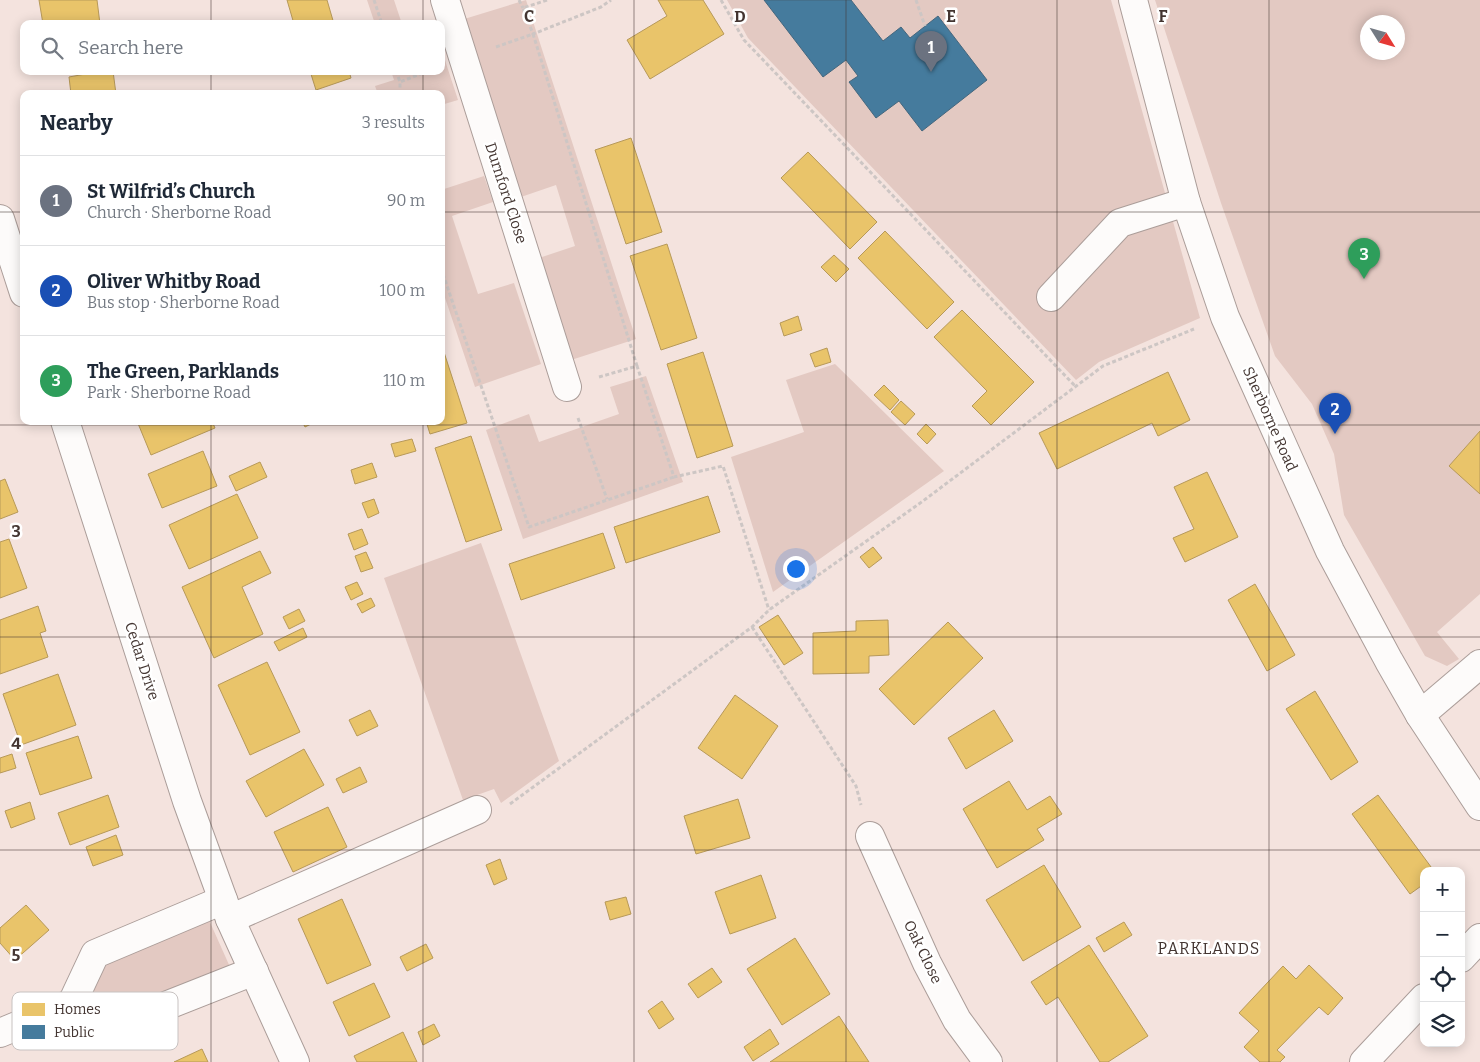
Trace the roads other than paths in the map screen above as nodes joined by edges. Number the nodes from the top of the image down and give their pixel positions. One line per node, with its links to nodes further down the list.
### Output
1 (445, 0): 7 (street, Durnford Close)
2 (1133, 0): 3 (street, Sherborne Road)
3 (1186, 202): 6 (street); 10 (street, Sherborne Road)
4 (0, 219): 5 (street)
5 (20, 281)
6 (1051, 297)
7 (567, 387)
8 (66, 425): 14 (street, Cedar Drive)
9 (1480, 664): 10 (street)
10 (1420, 715): 11 (street, Sherborne Road)
11 (1480, 806)
12 (477, 810): 14 (street)
13 (870, 836): 24 (street, Oak Close)
14 (227, 910): 17 (street, Cedar Drive); 18 (street)
15 (1480, 938): 16 (street)
16 (1462, 957)
17 (254, 971): 19 (street); 23 (street, Cedar Drive)
18 (77, 992)
19 (178, 1001)
20 (1420, 1002): 25 (street)
21 (12, 1028): 22 (street)
22 (0, 1033)
23 (295, 1062)
24 (988, 1062)
25 (1364, 1062)

